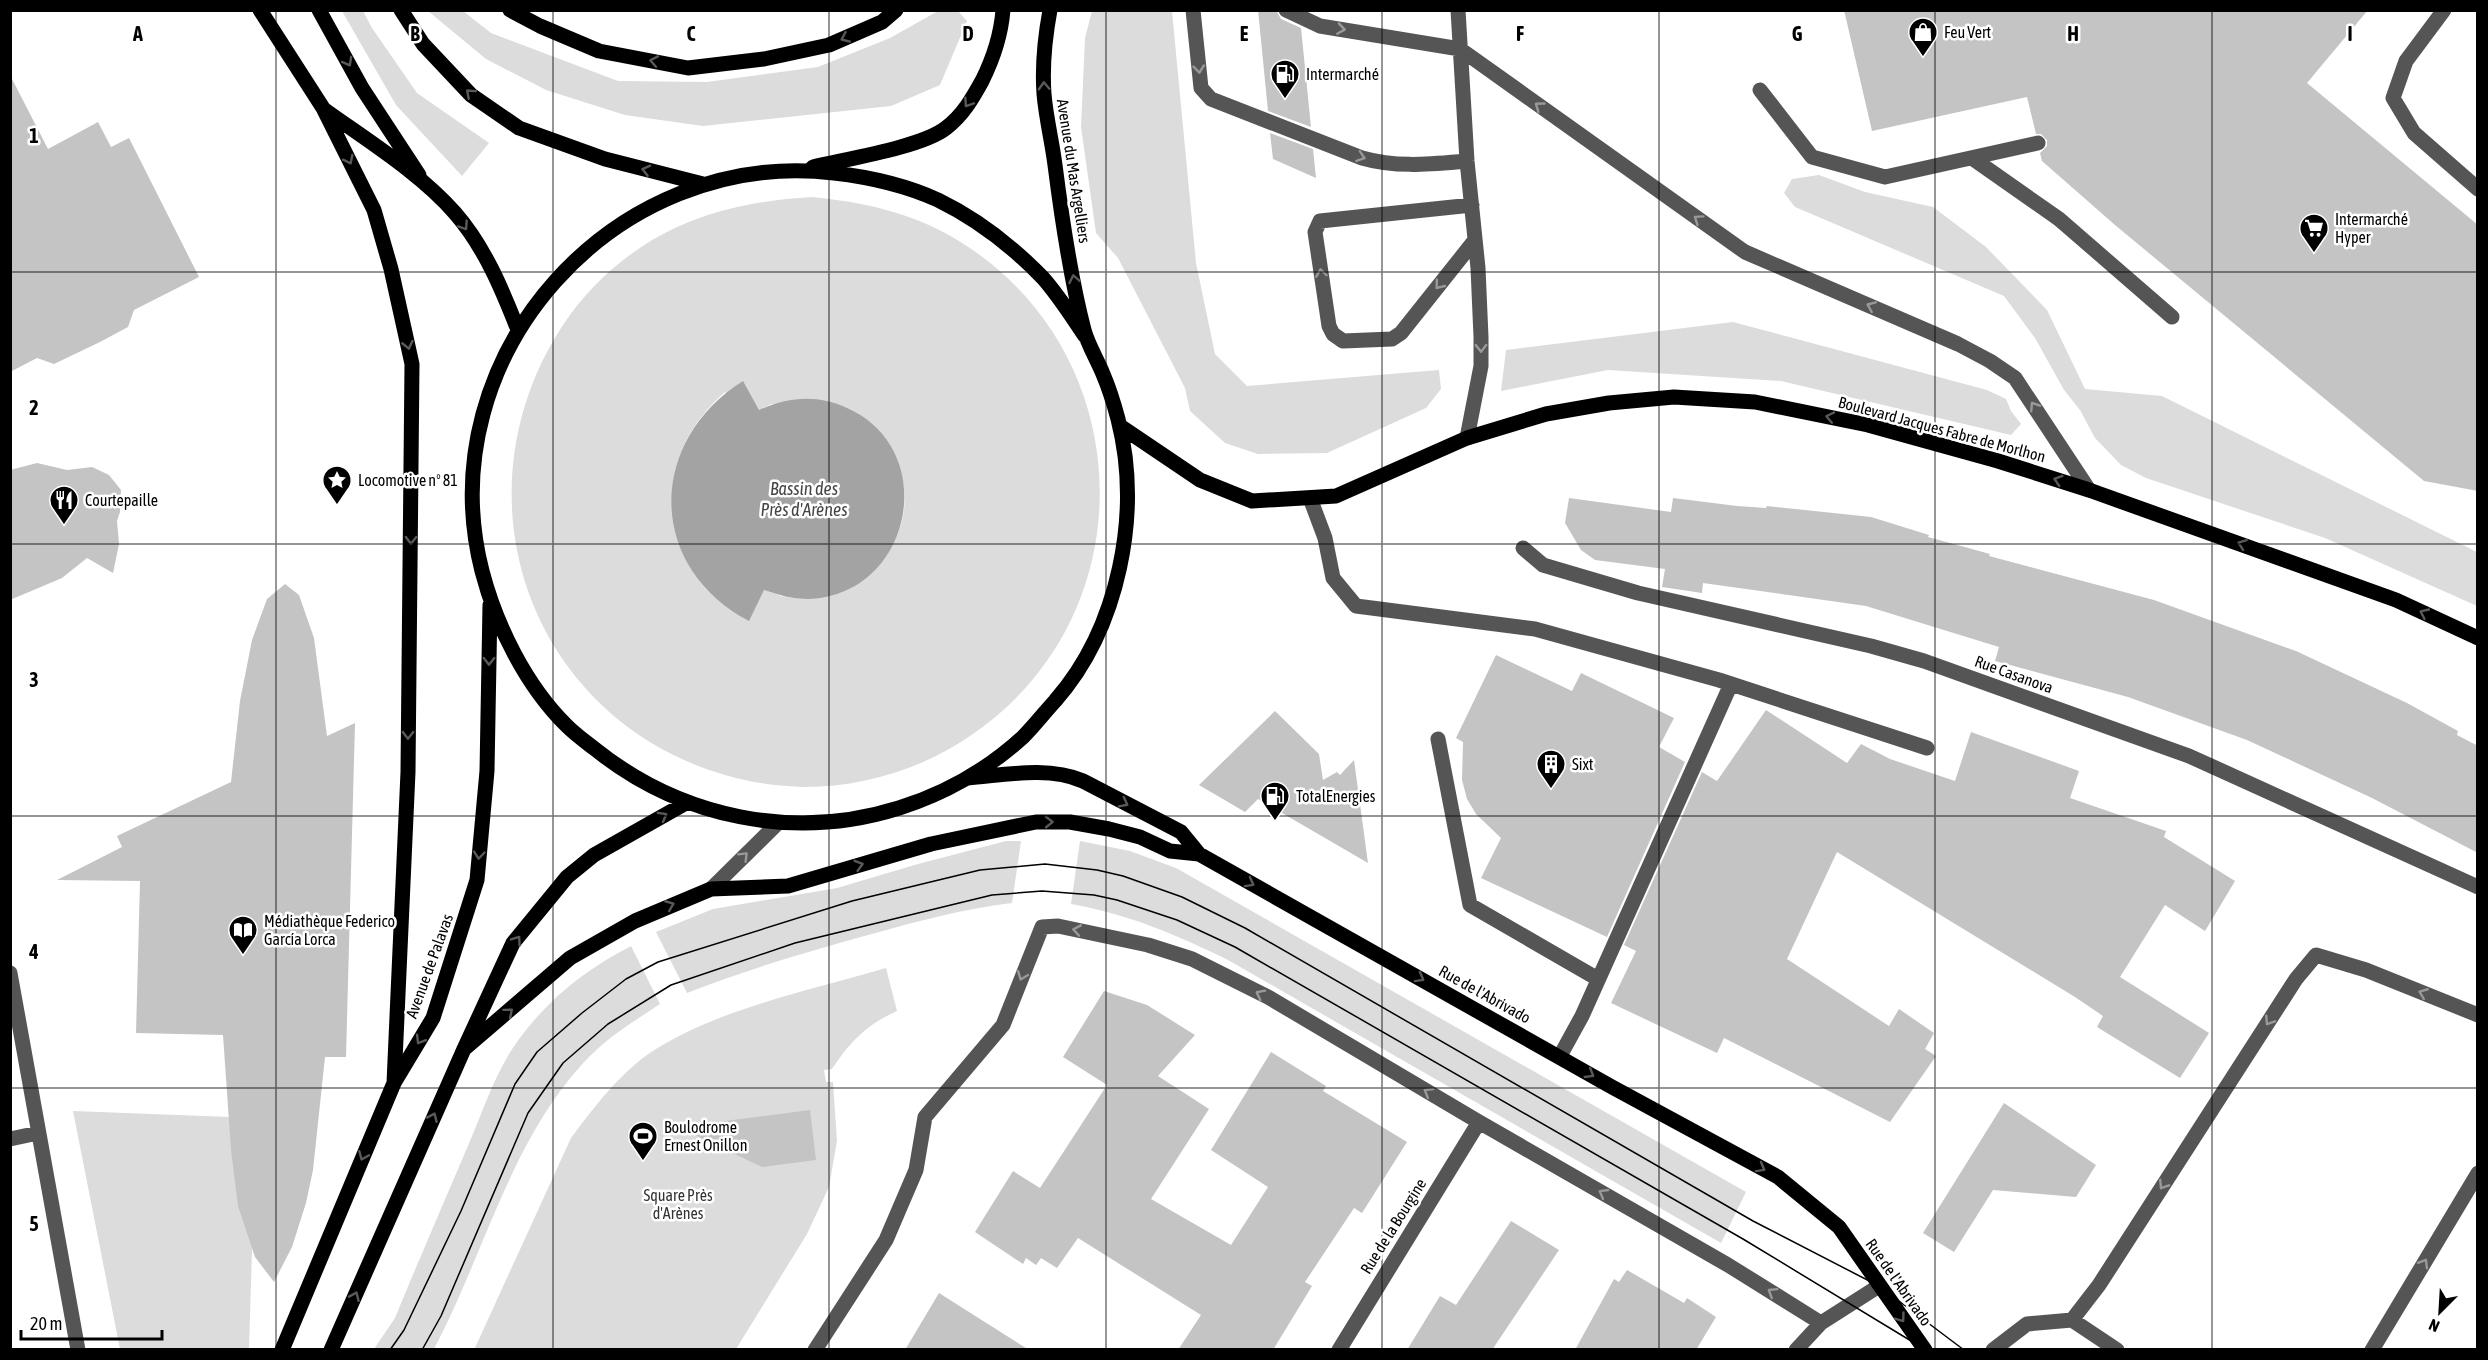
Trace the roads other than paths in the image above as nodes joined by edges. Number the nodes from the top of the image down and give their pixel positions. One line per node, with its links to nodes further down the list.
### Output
1 (260, 10): 14 (main road)
2 (319, 10): 19 (main road, one-way to 19)
3 (401, 10): 20 (main road, one-way to 3)
4 (510, 10): 5 (main road, one-way to 4)
5 (896, 10)
6 (1003, 10): 18 (main road, one-way to 18)
7 (1050, 10): 26 (main road, Avenue du Mas Argelliers, one-way to 7)
8 (1193, 10): 17 (street, one-way to 17)
9 (1286, 10): 12 (street, one-way to 12)
10 (1458, 10): 12 (street)
11 (2444, 10): 21 (street)
12 (1460, 49): 17 (street); 29 (street, one-way to 12)
13 (1760, 90): 16 (street)
14 (323, 108): 19 (main road); 48 (main road, one-way to 48)
15 (2038, 143): 16 (street)
16 (1972, 158): 24 (street)
17 (1467, 161): 22 (street)
18 (803, 169): 20 (main road); 26 (main road)
19 (425, 184): 25 (main road, one-way to 25)
20 (703, 184): 25 (main road)
21 (2478, 189)
22 (1472, 205): 23 (street); 23 (street, one-way to 22)
23 (1475, 240): 28 (street, one-way to 28)
24 (2172, 317)
25 (518, 330): 32 (main road)
26 (1086, 336): 27 (main road)
27 (1120, 426): 30 (main road, Boulevard Jacques Fabre de Morlhon); 37 (main road)
28 (1467, 438): 29 (main road, Boulevard Jacques Fabre de Morlhon, one-way to 28); 30 (main road, Boulevard Jacques Fabre de Morlhon)
29 (2089, 490): 33 (main road, Boulevard Jacques Fabre de Morlhon, one-way to 29)
30 (1310, 498): 34 (street)
31 (1523, 548): 41 (street, Rue Casanova)
32 (490, 602): 38 (main road); 48 (main road, Avenue de Palavas, one-way to 48)
33 (2478, 638)
34 (1731, 684): 36 (street); 44 (street)
35 (1438, 739): 44 (street)
36 (1928, 748)
37 (968, 778): 39 (main road); 40 (main road, Rue de l'Abrivado, one-way to 40)
38 (686, 803): 39 (main road); 46 (main road, one-way to 38)
39 (777, 823): 42 (street, one-way to 39)
40 (1199, 855): 42 (main road, one-way to 40); 47 (main road, Rue de l'Abrivado, one-way to 47)
41 (2478, 887)
42 (711, 889): 46 (main road, one-way to 42)
43 (10, 973): 50 (street)
44 (1598, 979): 47 (street)
45 (2478, 1015): 54 (street, one-way to 54)
46 (464, 1049): 58 (main road, one-way to 46)
47 (1560, 1056): 53 (main road, Rue de l'Abrivado, one-way to 53)
48 (394, 1083): 57 (main road, Avenue de Palavas, one-way to 57)
49 (1479, 1122): 55 (street, one-way to 49); 59 (street, one-way to 59); 60 (street, Rue de la Bourgine)
50 (38, 1132): 51 (street); 56 (street)
51 (10, 1140)
52 (2478, 1173): 65 (street, one-way to 52)
53 (1879, 1286): 55 (street); 62 (main road, Rue de l'Abrivado, one-way to 62)
54 (2072, 1320): 63 (street); 64 (street)
55 (1821, 1323): 61 (street)
56 (78, 1350)
57 (282, 1350)
58 (332, 1350)
59 (815, 1350)
60 (1339, 1350)
61 (1796, 1350)
62 (1925, 1350)
63 (1993, 1350)
64 (2117, 1350)
65 (2372, 1350)

